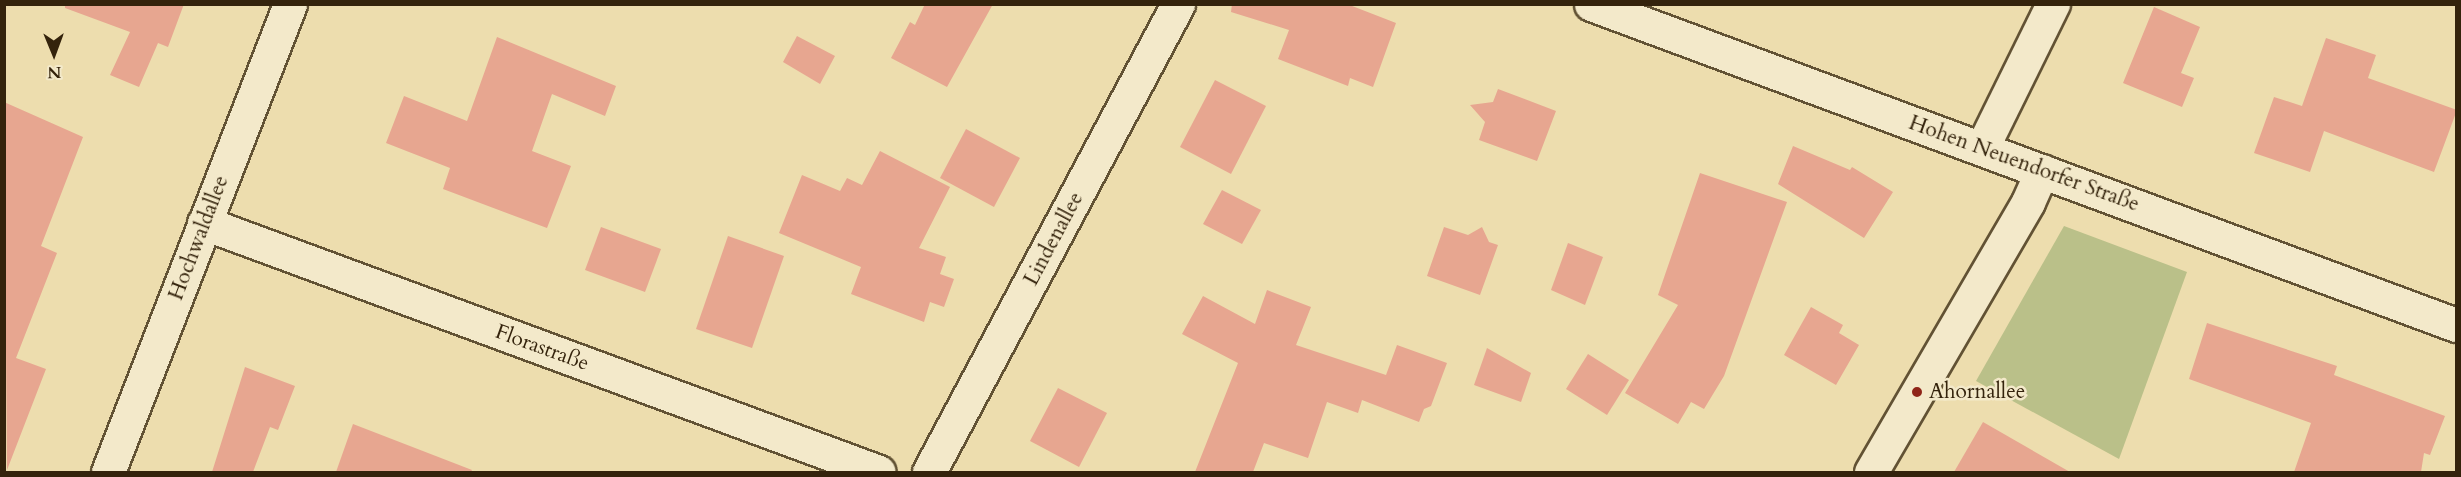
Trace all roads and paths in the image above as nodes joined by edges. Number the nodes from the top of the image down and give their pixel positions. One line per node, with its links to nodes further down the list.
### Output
1 (290, 4): 7 (street, Hochwaldallee)
2 (1178, 4): 11 (street, Lindenallee)
3 (1591, 4): 5 (street, Hohen Neuendorfer Straße)
4 (2053, 4): 5 (street)
5 (1982, 148): 6 (street, Hohen Neuendorfer Straße)
6 (2042, 171): 8 (street, Hohen Neuendorfer Straße); 12 (street)
7 (204, 223): 9 (street, Hochwaldallee); 10 (street, Florastraße)
8 (2457, 325)
9 (108, 472)
10 (879, 472)
11 (929, 472)
12 (1871, 472)

